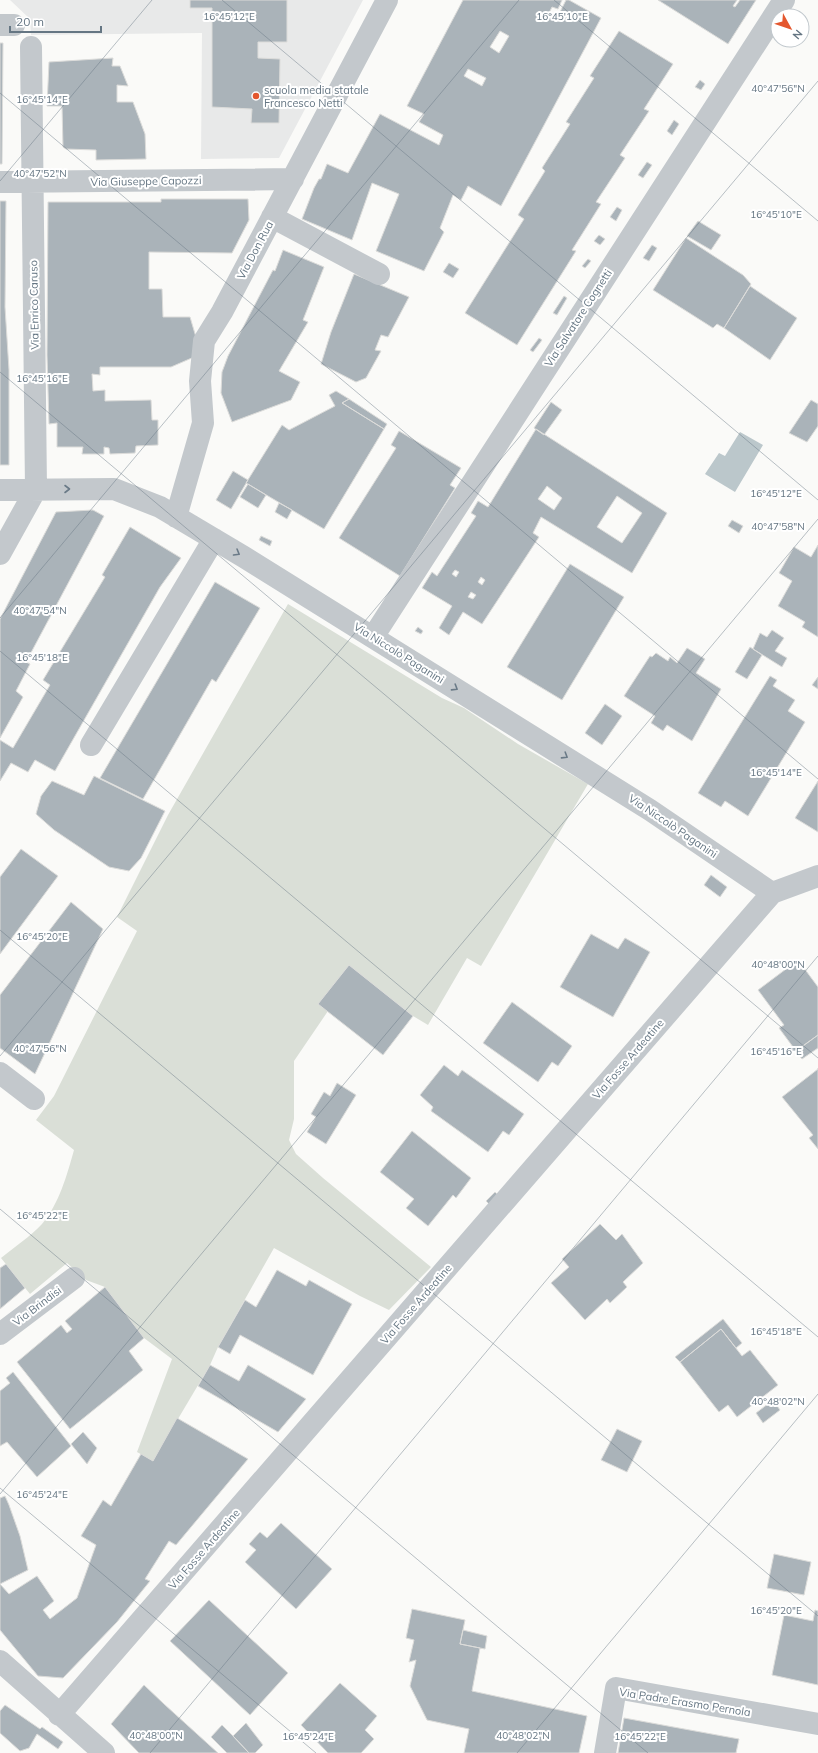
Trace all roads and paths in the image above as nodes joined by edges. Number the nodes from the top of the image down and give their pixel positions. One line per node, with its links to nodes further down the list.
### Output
1 (387, 0): 4 (street, Via Don Rua)
2 (784, 0): 14 (street, Via Salvatore Cognetti)
3 (31, 47): 6 (street, Via Enrico Caruso)
4 (293, 178): 6 (street, Via Giuseppe Capozzi); 7 (street, Via Don Rua)
5 (0, 182): 6 (street, Via Giuseppe Capozzi)
6 (33, 182): 9 (street, Via Enrico Caruso)
7 (272, 217): 8 (street); 11 (street, Via Don Rua)
8 (380, 274)
9 (36, 489): 10 (street, Via Niccolò Paganini); 11 (street, Via Niccolò Paganini, one-way to 11); 13 (street, Via Enrico Caruso)
10 (0, 490)
11 (176, 517): 12 (street, Via Niccolò Paganini)
12 (214, 539): 14 (street, Via Niccolò Paganini, one-way to 14); 15 (street)
13 (0, 554)
14 (373, 637): 17 (street, Via Niccolò Paganini, one-way to 17)
15 (91, 745)
16 (818, 876): 17 (street)
17 (772, 893): 23 (street, Via Fosse Ardeatine)
18 (0, 1073): 19 (street)
19 (34, 1099)
20 (74, 1278): 21 (street, Via Brindisi)
21 (0, 1334)
22 (0, 1661): 23 (street)
23 (60, 1715): 25 (street)
24 (818, 1724): 26 (street, Via Padre Erasmo Pernola)
25 (104, 1753)
26 (605, 1753)

